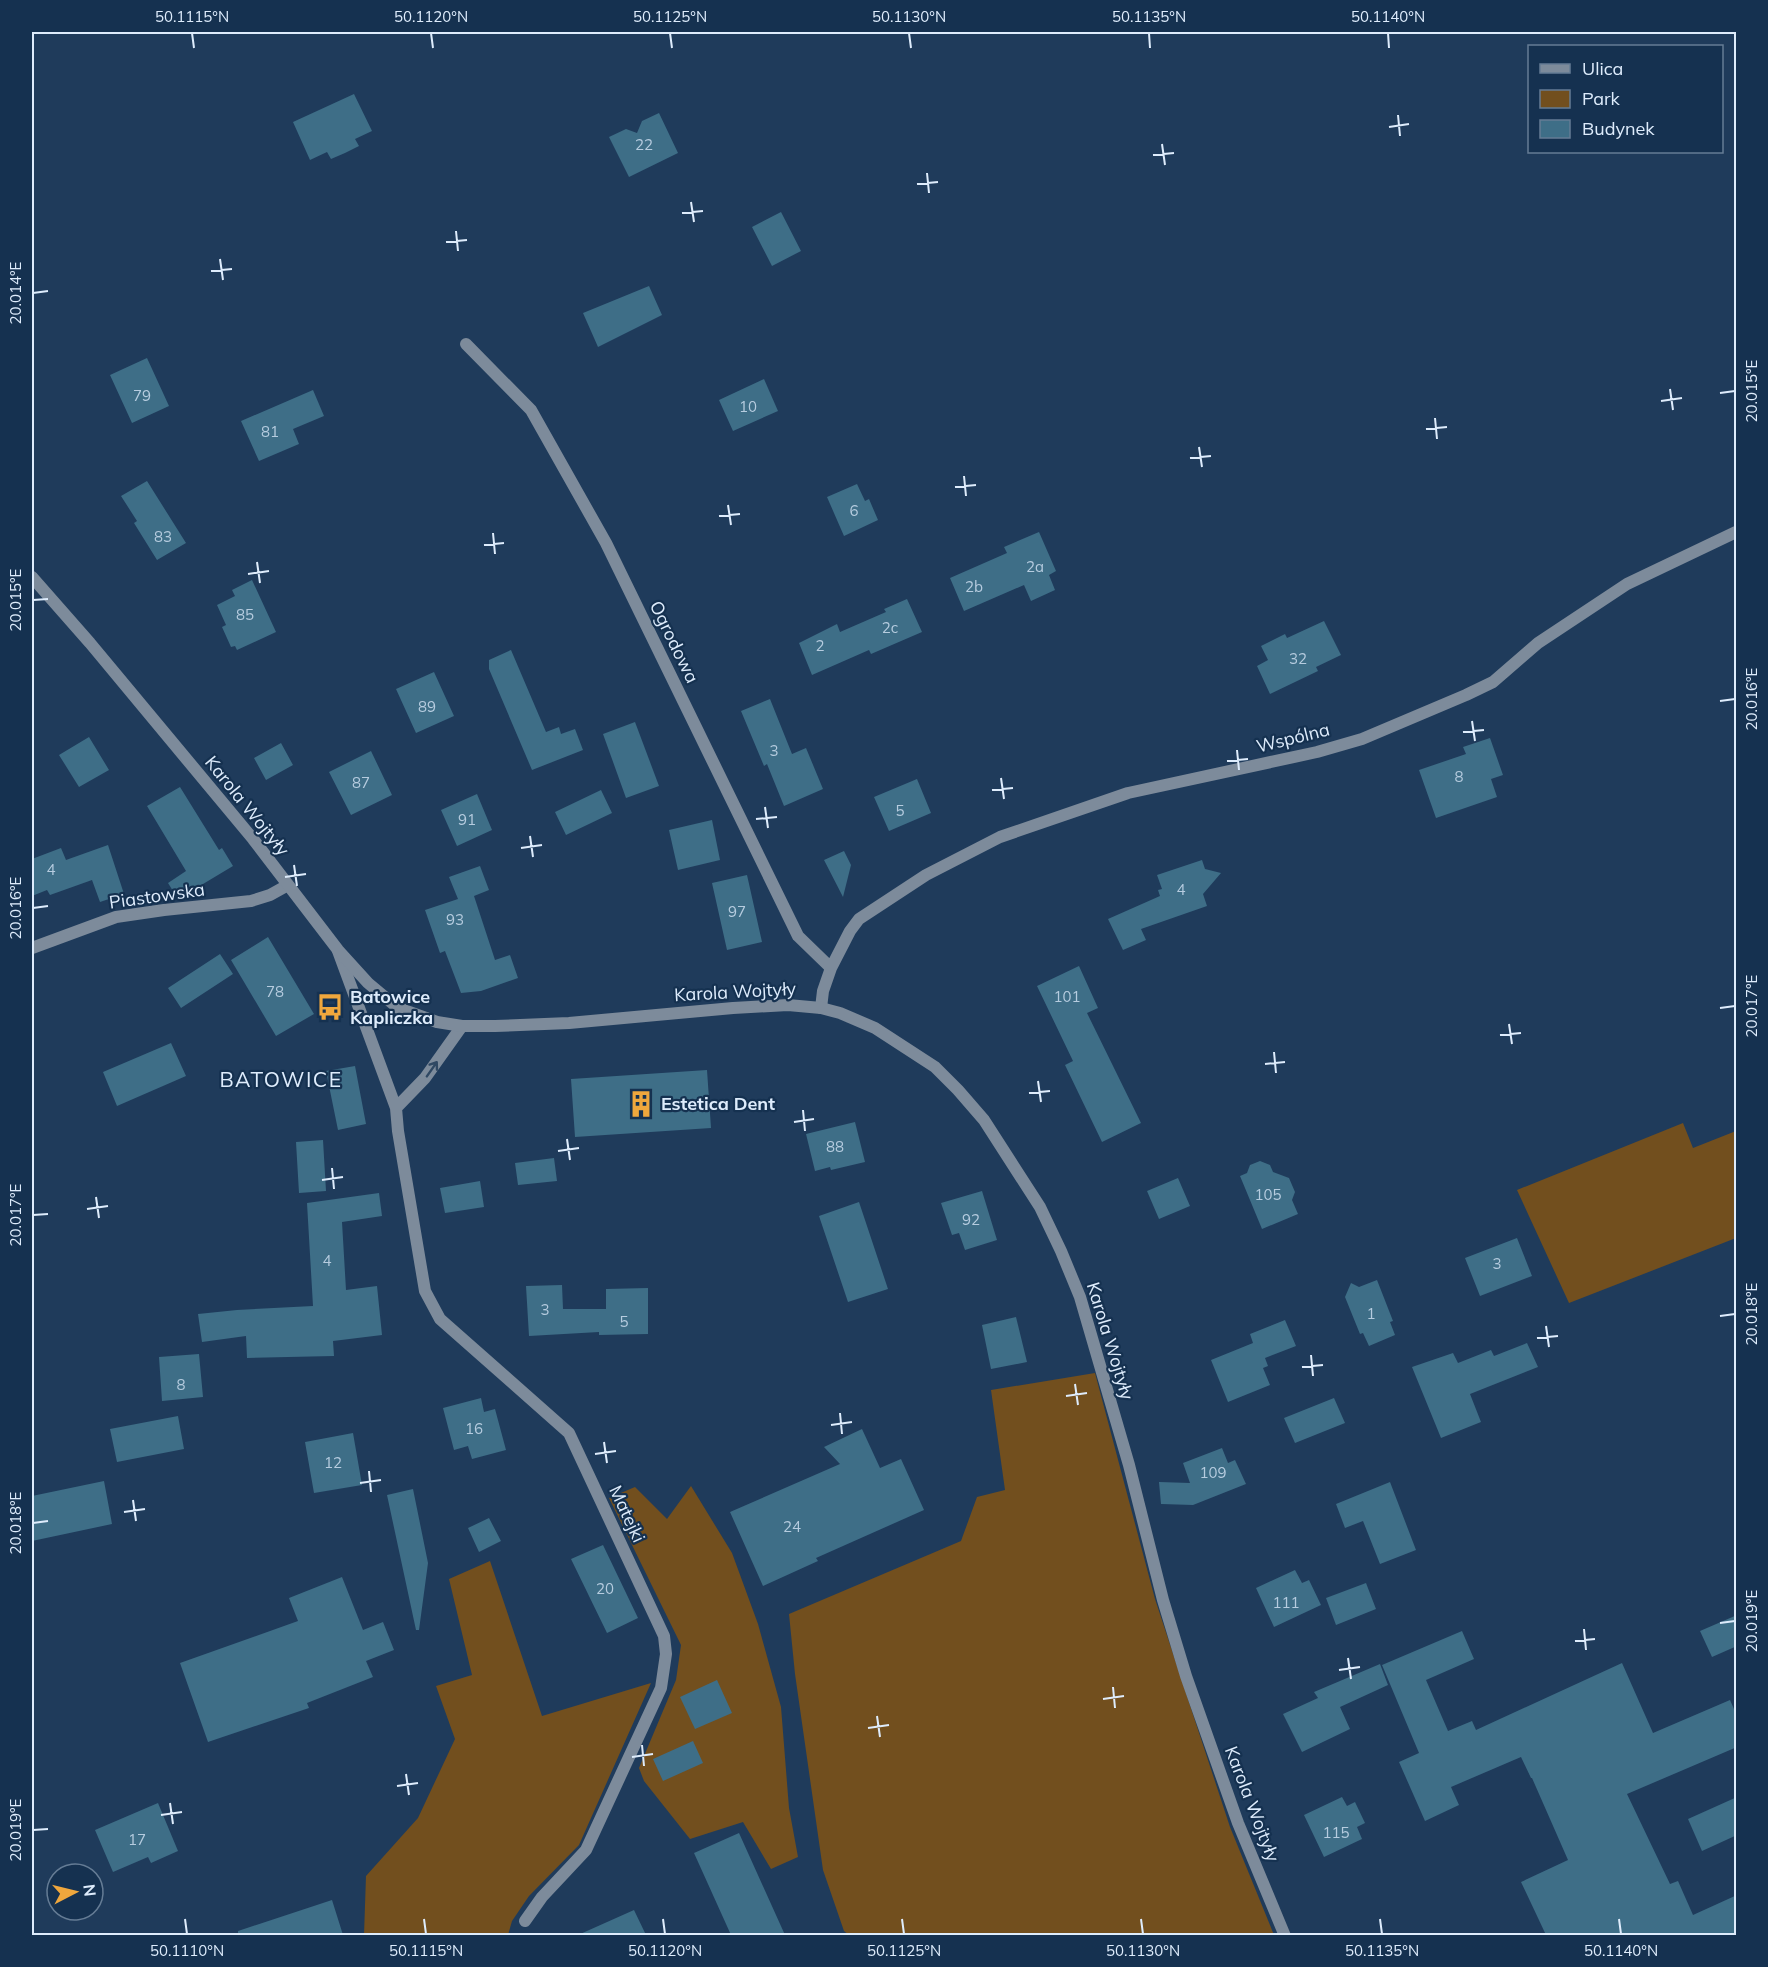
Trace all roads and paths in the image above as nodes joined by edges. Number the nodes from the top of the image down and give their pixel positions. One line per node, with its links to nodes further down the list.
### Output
1 (466, 344): 7 (street, Ogrodowa)
2 (1737, 532): 7 (street, Wspólna)
3 (32, 577): 4 (street, Karola Wojtyły)
4 (288, 885): 5 (street, Piastowska); 6 (street, Karola Wojtyły)
5 (32, 948)
6 (338, 950): 9 (street, Karola Wojtyły); 10 (street, Matejki)
7 (831, 968): 8 (street, Wspólna)
8 (821, 1008): 9 (street, Karola Wojtyły); 12 (street, Karola Wojtyły)
9 (462, 1026): 10 (street, one-way to 9)
10 (396, 1108): 11 (street, Matejki)
11 (525, 1921)
12 (1285, 1935)

